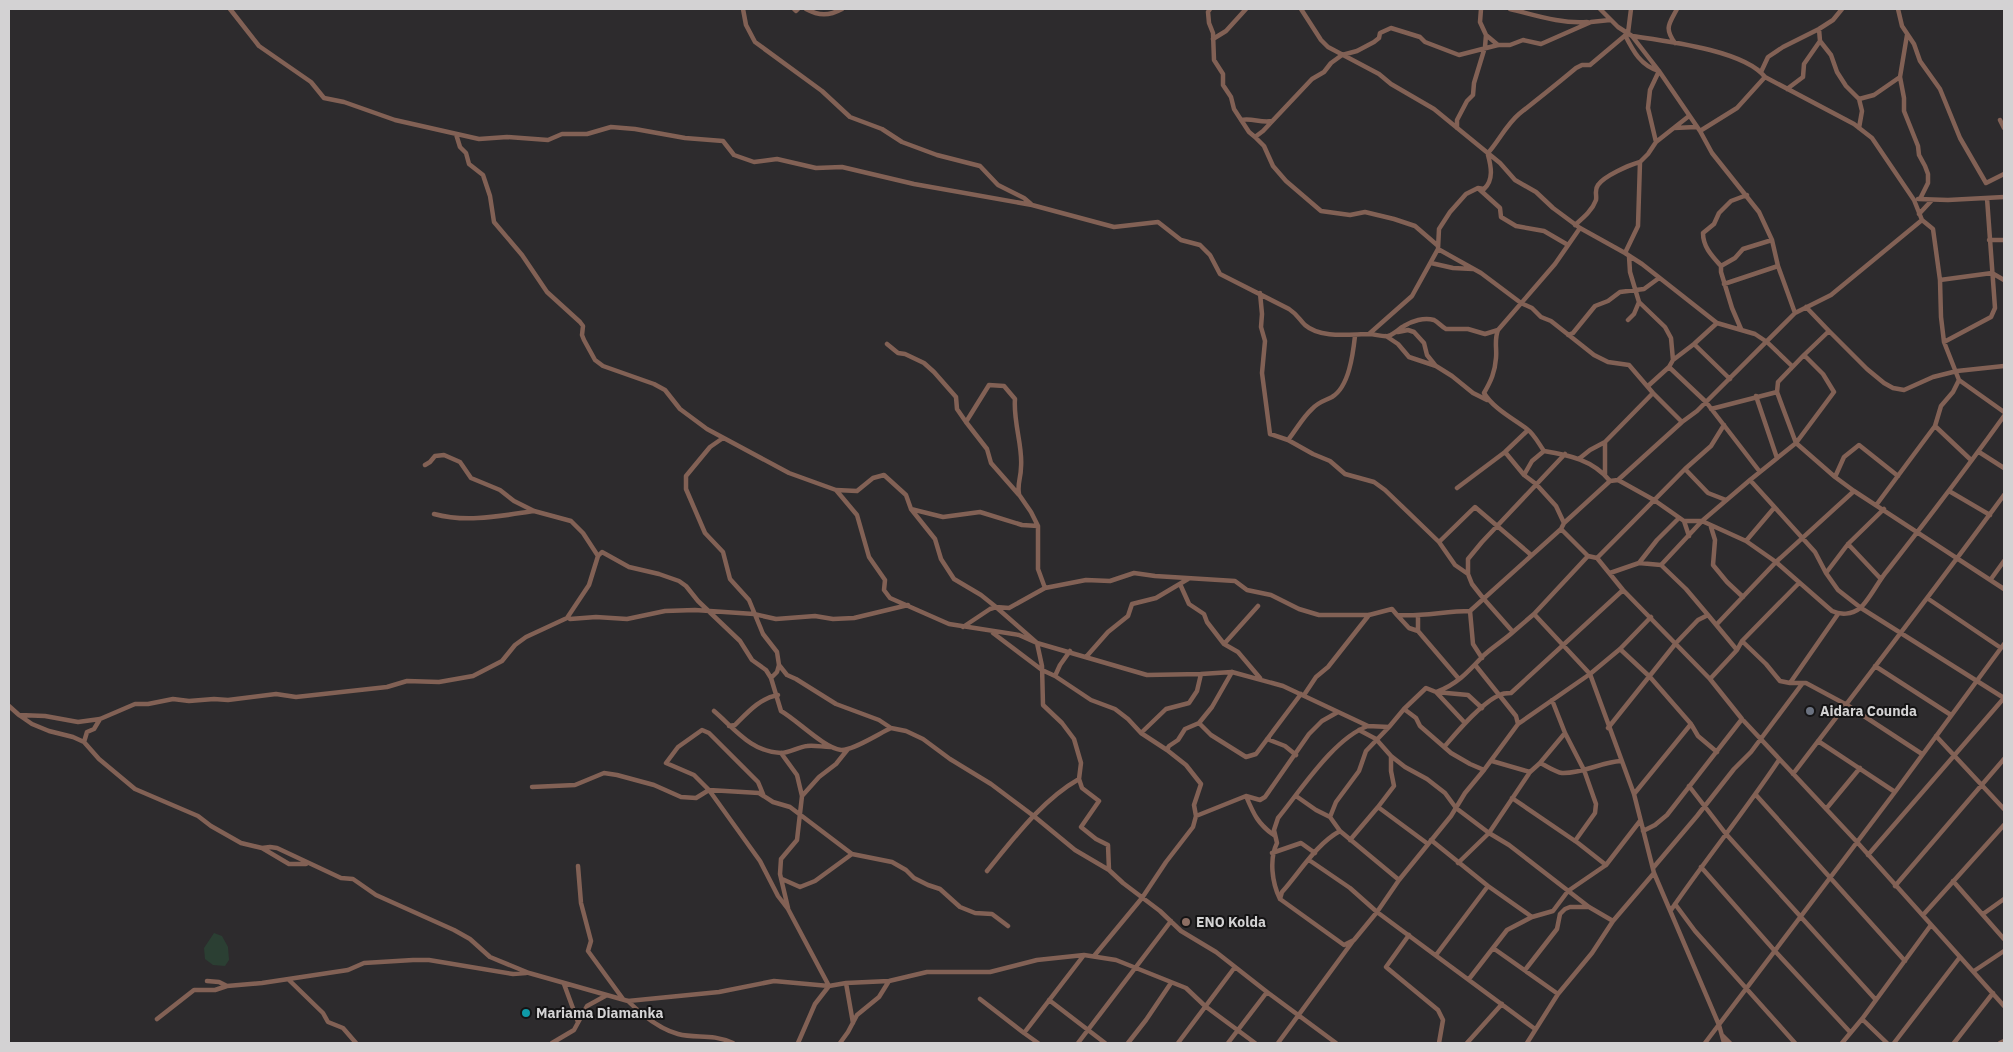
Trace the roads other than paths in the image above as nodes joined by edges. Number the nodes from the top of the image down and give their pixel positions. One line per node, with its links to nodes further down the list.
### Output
1 (230, 9): 44 (street)
2 (743, 9): 57 (street)
3 (794, 9): 4 (street)
4 (798, 9)
5 (806, 9): 6 (street)
6 (842, 9)
7 (1210, 9): 23 (street)
8 (1246, 9): 23 (street)
9 (1301, 9): 28 (street)
10 (1480, 9): 20 (street)
11 (1510, 9): 18 (street)
12 (1600, 9): 17 (street)
13 (1632, 9): 21 (street)
14 (1676, 9): 25 (street)
15 (1842, 9): 19 (street)
16 (1898, 9): 22 (street)
17 (1610, 20): 18 (street); 21 (street)
18 (1591, 22): 26 (street)
19 (1818, 29): 24 (street); 30 (street)
20 (1486, 35): 26 (street); 27 (street)
21 (1629, 35): 25 (street); 29 (street); 29 (street); 47 (street)
22 (1907, 35): 32 (street); 49 (street)
23 (1213, 39): 36 (street)
24 (1820, 40): 33 (street); 34 (street)
25 (1675, 43): 30 (street)
26 (1498, 45): 27 (street)
27 (1485, 48): 28 (street); 39 (street)
28 (1342, 55): 37 (street); 39 (street)
29 (1659, 71): 35 (street); 46 (street)
30 (1761, 72): 31 (street)
31 (1765, 77): 33 (street); 43 (street)
32 (1900, 77): 34 (street); 54 (street)
33 (1787, 89): 41 (street)
34 (1859, 98): 41 (street)
35 (1690, 116): 40 (street); 43 (street)
36 (1241, 120): 37 (street); 45 (street)
37 (1273, 120): 45 (street)
38 (2000, 120): 42 (street)
39 (1457, 128): 47 (street)
40 (1673, 128): 43 (street); 46 (street)
41 (1859, 128): 55 (street)
42 (2004, 128)
43 (1698, 129): 51 (street)
44 (456, 134): 57 (street); 119 (street)
45 (1255, 137): 65 (street)
46 (1656, 142): 48 (street)
47 (1488, 153): 50 (street); 60 (street)
48 (1640, 162): 60 (street); 66 (street)
49 (2004, 174)
50 (1478, 188): 64 (street); 65 (street)
51 (1747, 195): 61 (street); 68 (street)
52 (2004, 197): 53 (street)
53 (1986, 198): 56 (street); 62 (street)
54 (1920, 199): 55 (street); 56 (street)
55 (1914, 200): 58 (street)
56 (1932, 200): 58 (street)
57 (1032, 205): 77 (street)
58 (1919, 214): 59 (street)
59 (1922, 220): 73 (street); 80 (street)
60 (1578, 227): 64 (street); 66 (street)
61 (1772, 240): 68 (street); 69 (street)
62 (1989, 240): 63 (street); 71 (street)
63 (2004, 240)
64 (1568, 245): 78 (street)
65 (1438, 247): 67 (street); 70 (street)
66 (1627, 254): 72 (street); 76 (street)
67 (1431, 264): 70 (street); 88 (street)
68 (1721, 266): 75 (street)
69 (1778, 266): 75 (street); 81 (street)
70 (1474, 269): 78 (street)
71 (1992, 273): 73 (street); 74 (street); 93 (street)
72 (1659, 278): 76 (street); 83 (street)
73 (1940, 280): 93 (street)
74 (2004, 280)
75 (1724, 284): 84 (street)
76 (1635, 291): 79 (street); 89 (street)
77 (1260, 293): 90 (street); 120 (street)
78 (1521, 302): 85 (street); 89 (street)
79 (1639, 302): 82 (street); 97 (street)
80 (1806, 307): 81 (street); 86 (street)
81 (1795, 313): 92 (street)
82 (1628, 320)
83 (1717, 323): 84 (street); 95 (street)
84 (1741, 329): 92 (street)
85 (1498, 330): 87 (street); 109 (street)
86 (1829, 331): 96 (street); 102 (street)
87 (1396, 332): 91 (street); 98 (street)
88 (1369, 334): 90 (street); 91 (street)
89 (1568, 335): 105 (street)
90 (1355, 336): 120 (street)
91 (1386, 336): 98 (street)
92 (1767, 342): 99 (street); 103 (street)
93 (1944, 342): 102 (street)
94 (887, 344): 114 (street)
95 (1694, 344): 97 (street); 103 (street)
96 (1804, 354): 99 (street); 122 (street)
97 (1674, 360): 101 (street)
98 (1436, 366): 109 (street)
99 (1792, 366): 106 (street)
100 (2004, 366): 102 (street)
101 (1669, 367): 105 (street); 110 (street)
102 (1956, 371): 104 (street)
103 (1730, 379): 110 (street)
104 (1958, 380): 112 (street); 117 (street)
105 (1648, 386): 107 (street)
106 (1777, 392): 108 (street); 122 (street)
107 (1652, 393): 115 (street); 121 (street)
108 (1756, 396): 111 (street); 128 (street)
109 (1489, 401): 118 (street)
110 (1706, 402): 111 (street); 115 (street)
111 (1711, 409): 116 (street)
112 (2004, 412)
113 (2004, 416): 125 (street)
114 (966, 422): 147 (street); 147 (street)
115 (1682, 422): 138 (street)
116 (1724, 425): 132 (street); 133 (street)
117 (1935, 426): 129 (street); 136 (street)
118 (1528, 430): 123 (street); 124 (street)
119 (723, 438): 143 (street); 200 (street)
120 (1288, 440): 169 (street)
121 (1605, 442): 127 (street); 135 (street)
122 (1796, 444): 128 (street); 137 (street)
123 (1544, 451): 126 (street); 134 (street)
124 (1505, 452): 134 (street); 142 (street)
125 (1979, 452): 129 (street); 131 (street)
126 (1565, 454): 127 (street); 141 (street)
127 (1580, 458): 135 (street)
128 (1777, 458): 133 (street)
129 (1971, 460): 145 (street)
130 (425, 465): 154 (street)
131 (2004, 468)
132 (1685, 469): 148 (street); 149 (street)
133 (1760, 472): 139 (street)
134 (1524, 474): 141 (street)
135 (1605, 475): 140 (street)
136 (1898, 476): 137 (street); 150 (street)
137 (1835, 477): 144 (street)
138 (1618, 480): 140 (street); 148 (street)
139 (1750, 480): 149 (street); 151 (street)
140 (1610, 481): 160 (street)
141 (1536, 484): 160 (street); 161 (street)
142 (1457, 488)
143 (836, 490): 152 (street); 194 (street)
144 (1854, 491): 150 (street); 167 (street)
145 (1949, 492): 156 (street); 165 (street)
146 (2004, 495): 156 (street)
147 (1020, 496): 162 (street)
148 (1654, 500): 157 (street); 174 (street)
149 (1726, 500): 159 (street)
150 (1877, 504): 153 (street)
151 (1774, 508): 167 (street); 168 (street)
152 (911, 509): 162 (street); 196 (street)
153 (1884, 509): 165 (street); 170 (street)
154 (534, 511): 155 (street); 172 (street)
155 (434, 514)
156 (1990, 515): 175 (street)
157 (1679, 518): 158 (street); 178 (street)
158 (1684, 521): 159 (street); 166 (street)
159 (1702, 522): 163 (street); 166 (street)
160 (1564, 523): 164 (street)
161 (1498, 525): 169 (street); 171 (street); 182 (street)
162 (1038, 526): 188 (street)
163 (1711, 527): 168 (street); 191 (street)
164 (1561, 528): 171 (street); 173 (street)
165 (1918, 532): 175 (street); 183 (street)
166 (1689, 536): 179 (street)
167 (1802, 539): 177 (street); 181 (street)
168 (1746, 541): 177 (street)
169 (1439, 542): 182 (street)
170 (1848, 544): 181 (street); 183 (street)
171 (1530, 554): 192 (street)
172 (598, 556): 198 (street); 258 (street)
173 (1588, 556): 174 (street); 201 (street)
174 (1597, 558): 180 (street)
175 (1959, 559): 185 (street); 193 (street)
176 (2004, 561): 185 (street)
177 (1776, 562): 186 (street); 191 (street)
178 (1639, 563): 179 (street); 180 (street)
179 (1661, 564): 205 (street)
180 (1610, 573): 190 (street)
181 (1826, 573): 197 (street)
182 (1468, 574): 192 (street)
183 (1880, 578): 197 (street)
184 (1188, 579): 187 (street); 188 (street); 203 (street)
185 (1991, 579): 189 (street)
186 (1799, 583): 202 (street); 215 (street)
187 (1180, 584): 218 (street); 224 (street)
188 (1045, 588): 196 (street)
189 (2004, 589)
190 (1623, 590): 207 (street); 219 (street)
191 (1743, 597): 209 (street)
192 (1483, 598): 199 (street); 213 (street)
193 (1927, 598): 214 (street); 220 (street)
194 (908, 605): 200 (street); 210 (street)
195 (1258, 606): 218 (street)
196 (996, 607): 210 (street); 216 (street)
197 (1861, 608): 202 (street); 214 (street)
198 (710, 611): 200 (street); 208 (street); 237 (street)
199 (1470, 611): 206 (street); 225 (street)
200 (754, 614): 226 (street)
201 (1534, 614): 213 (street); 219 (street)
202 (1838, 614): 242 (street)
203 (1369, 615): 204 (street); 245 (street)
204 (1397, 615): 206 (street); 211 (street)
205 (1708, 615): 209 (street); 217 (street)
206 (1418, 616): 211 (street)
207 (1651, 617): 217 (street); 221 (street)
208 (570, 619)
209 (1717, 624): 222 (street)
210 (963, 628): 212 (street)
211 (1418, 631): 239 (street)
212 (992, 632): 216 (street); 229 (street)
213 (1513, 632): 225 (street)
214 (1899, 633): 228 (street); 241 (street)
215 (1742, 641): 222 (street); 242 (street)
216 (1037, 643): 223 (street); 229 (street)
217 (1676, 643): 236 (street); 240 (street)
218 (1224, 644): 238 (street)
219 (1564, 645): 233 (street); 246 (street)
220 (2003, 646): 241 (street)
221 (1620, 649): 233 (street); 236 (street)
222 (1737, 650): 240 (street)
223 (1070, 651): 224 (street); 235 (street)
224 (1086, 657): 232 (street)
225 (1482, 658): 227 (street)
226 (779, 665): 230 (street); 234 (street)
227 (1476, 666): 239 (street); 246 (street)
228 (1876, 666): 250 (street); 257 (street)
229 (1042, 670): 235 (street); 298 (street)
230 (777, 672): 234 (street); 237 (street)
231 (1232, 672): 232 (street); 238 (street); 260 (street)
232 (1201, 674): 270 (street)
233 (1590, 674): 249 (street); 268 (street)
234 (787, 675): 267 (street)
235 (1056, 676): 270 (street)
236 (1650, 676): 263 (street); 268 (street)
237 (771, 678): 247 (street)
238 (1261, 679): 245 (street)
239 (1459, 679): 244 (street)
240 (1710, 679): 259 (street)
241 (1976, 682): 248 (street); 257 (street)
242 (1790, 683): 243 (street)
243 (1802, 684): 250 (street); 275 (street)
244 (1436, 692): 252 (street); 253 (street); 261 (street)
245 (1302, 694): 255 (street); 273 (street)
246 (1500, 694): 252 (street); 262 (street)
247 (778, 696): 264 (street); 279 (street)
248 (2004, 698): 287 (street)
249 (1552, 700): 262 (street); 271 (street)
250 (1847, 705): 276 (street); 284 (street)
251 (9, 706): 256 (street)
252 (1482, 708): 261 (street)
253 (1404, 709): 266 (street); 278 (street)
254 (714, 710): 264 (street)
255 (1338, 712): 265 (street); 285 (street)
256 (19, 715): 258 (street); 277 (street)
257 (1951, 716): 272 (street)
258 (100, 719): 277 (street)
259 (1742, 719): 275 (street); 282 (street)
260 (1199, 723): 273 (street); 281 (street)
261 (1465, 723): 278 (street)
262 (1518, 724): 290 (street)
263 (1691, 724): 282 (street); 304 (street)
264 (729, 726): 283 (street)
265 (1368, 726): 266 (street); 269 (street)
266 (1389, 727): 274 (street)
267 (891, 728): 280 (street); 318 (street)
268 (1608, 728): 291 (street)
269 (1359, 730): 274 (street); 309 (street)
270 (1141, 733): 281 (street)
271 (1565, 733): 292 (street); 295 (street)
272 (1936, 736): 284 (street); 287 (street)
273 (1267, 739): 285 (street)
274 (1376, 739): 286 (street); 319 (street)
275 (1762, 739): 289 (street); 311 (street)
276 (1818, 741): 293 (street); 297 (street)
277 (84, 742): 331 (street)
278 (1445, 746): 294 (street)
279 (834, 748): 280 (street); 283 (street)
280 (848, 749): 307 (street)
281 (1167, 750): 317 (street)
282 (1717, 752): 299 (street)
283 (781, 753): 307 (street)
284 (1922, 754): 303 (street)
285 (1296, 756): 308 (street)
286 (1391, 756): 312 (street); 313 (street)
287 (1953, 756): 300 (street); 335 (street)
288 (2004, 759): 300 (street)
289 (1779, 760): 297 (street); 305 (street)
290 (1492, 761): 294 (street); 296 (street)
291 (1621, 761): 295 (street); 304 (street)
292 (1540, 763): 295 (street); 296 (street)
293 (1860, 768): 303 (street); 315 (street)
294 (1484, 770): 313 (street)
295 (1584, 770): 328 (street)
296 (1530, 772): 310 (street)
297 (1794, 774): 315 (street)
298 (1079, 779): 318 (street); 342 (street)
299 (1689, 786): 311 (street); 323 (street)
300 (1981, 786): 314 (street); 350 (street)
301 (532, 787): 302 (street)
302 (709, 790): 306 (street); 306 (street); 357 (street)
303 (1895, 792): 330 (street)
304 (1634, 794): 320 (street)
305 (1756, 795): 325 (street); 345 (street)
306 (764, 796): 316 (street)
307 (802, 796): 316 (street)
308 (1246, 796): 317 (street); 326 (street)
309 (1296, 796): 319 (street); 326 (street)
310 (1512, 798): 324 (street); 328 (street)
311 (1705, 806): 325 (street); 343 (street)
312 (1378, 807): 327 (street); 329 (street)
313 (1456, 808): 324 (street); 329 (street)
314 (2004, 809)
315 (1826, 810): 330 (street)
316 (800, 815): 333 (street); 346 (street)
317 (1196, 816): 352 (street)
318 (1035, 817): 342 (street); 344 (street)
319 (1330, 817): 322 (street)
320 (1640, 820): 323 (street); 338 (street)
321 (2004, 825): 348 (street)
322 (1340, 831): 327 (street); 334 (street)
323 (1643, 831): 343 (street)
324 (1489, 833): 337 (street); 351 (street)
325 (1726, 834): 341 (street); 362 (street)
326 (1275, 836): 332 (street)
327 (1350, 840): 347 (street)
328 (1575, 840): 338 (street)
329 (1430, 842): 337 (street); 347 (street)
330 (1857, 842): 335 (street); 345 (street)
331 (262, 848): 339 (street); 339 (street)
332 (1272, 853): 334 (street); 353 (street)
333 (852, 854): 346 (street); 367 (street)
334 (1315, 854): 336 (street)
335 (1868, 855): 350 (street)
336 (1309, 860): 353 (street); 359 (street)
337 (1458, 863): 349 (street)
338 (1606, 865): 351 (street)
339 (315, 866): 383 (street)
340 (578, 866): 399 (street)
341 (1701, 867): 355 (street); 372 (street)
342 (1109, 870): 352 (street)
343 (1654, 870): 358 (street); 364 (street)
344 (987, 871)
345 (1831, 877): 362 (street); 378 (street)
346 (782, 879): 357 (street)
347 (1399, 880): 359 (street)
348 (1954, 881): 360 (street); 361 (street)
349 (1488, 886): 363 (street); 375 (street)
350 (1895, 886): 360 (street)
351 (1568, 891): 356 (street); 363 (street)
352 (1142, 898): 365 (street); 376 (street)
353 (1280, 899): 370 (street)
354 (2004, 899): 361 (street)
355 (1675, 904): 358 (street); 393 (street)
356 (1589, 907): 364 (street); 381 (street)
357 (788, 909): 392 (street)
358 (1671, 910): 410 (street)
359 (1377, 912): 368 (street); 370 (street)
360 (1922, 914): 366 (street)
361 (1983, 914): 369 (street)
362 (1800, 916): 372 (street); 401 (street)
363 (1532, 917): 371 (street)
364 (1613, 921): 396 (street)
365 (1171, 922): 379 (street); 380 (street)
366 (1931, 925): 377 (street); 378 (street)
367 (1008, 926)
368 (1409, 935): 375 (street); 432 (street)
369 (2004, 939)
370 (1354, 940): 405 (street)
371 (1493, 948): 381 (street); 384 (street)
372 (1774, 950): 393 (street); 414 (street)
373 (2004, 951): 382 (street)
374 (1084, 954): 376 (street); 387 (street); 400 (street)
375 (1436, 955): 384 (street)
376 (1094, 956): 380 (street)
377 (1960, 958): 382 (street); 441 (street)
378 (1905, 961): 401 (street)
379 (1235, 967): 394 (street); 403 (street)
380 (1136, 968): 389 (street); 412 (street)
381 (1525, 970): 396 (street)
382 (1974, 971): 395 (street)
383 (529, 973): 385 (street); 390 (street)
384 (1469, 979): 402 (street)
385 (289, 980): 391 (street); 418 (street)
386 (207, 981): 391 (street)
387 (889, 981): 388 (street); 409 (street)
388 (846, 983): 392 (street); 409 (street)
389 (1171, 983): 403 (street); 426 (street)
390 (564, 984): 397 (street); 408 (street)
391 (227, 986): 407 (street)
392 (829, 986): 399 (street); 421 (street)
393 (1746, 987): 410 (street); 438 (street)
394 (1267, 992): 405 (street); 413 (street)
395 (1993, 993): 404 (street); 442 (street)
396 (1558, 994): 411 (street)
397 (607, 996): 399 (street); 408 (street)
398 (980, 999): 415 (street)
399 (626, 1000): 420 (street)
400 (1049, 1000): 412 (street); 415 (street)
401 (1876, 1000): 406 (street)
402 (1502, 1004): 411 (street); 433 (street)
403 (1205, 1006): 413 (street); 427 (street)
404 (2004, 1006)
405 (1299, 1015): 430 (street); 431 (street)
406 (1862, 1018): 414 (street); 440 (street)
407 (157, 1019)
408 (578, 1022): 419 (street)
409 (853, 1023): 422 (street)
410 (1719, 1025): 416 (street); 435 (street)
411 (1536, 1029): 434 (street)
412 (1088, 1030): 424 (street); 425 (street)
413 (1237, 1032): 428 (street); 429 (street)
414 (1850, 1032): 439 (street)
415 (1024, 1033): 423 (street)
416 (1722, 1036): 436 (street); 437 (street)
417 (2004, 1041): 443 (street)
418 (356, 1043)
419 (552, 1043)
420 (733, 1043)
421 (798, 1043)
422 (840, 1043)
423 (1038, 1043)
424 (1078, 1043)
425 (1106, 1043)
426 (1128, 1043)
427 (1178, 1043)
428 (1228, 1043)
429 (1255, 1043)
430 (1278, 1043)
431 (1336, 1043)
432 (1439, 1043)
433 (1467, 1043)
434 (1527, 1043)
435 (1705, 1043)
436 (1724, 1043)
437 (1730, 1043)
438 (1795, 1043)
439 (1842, 1043)
440 (1887, 1043)
441 (1894, 1043)
442 (1954, 1043)
443 (2000, 1043)

